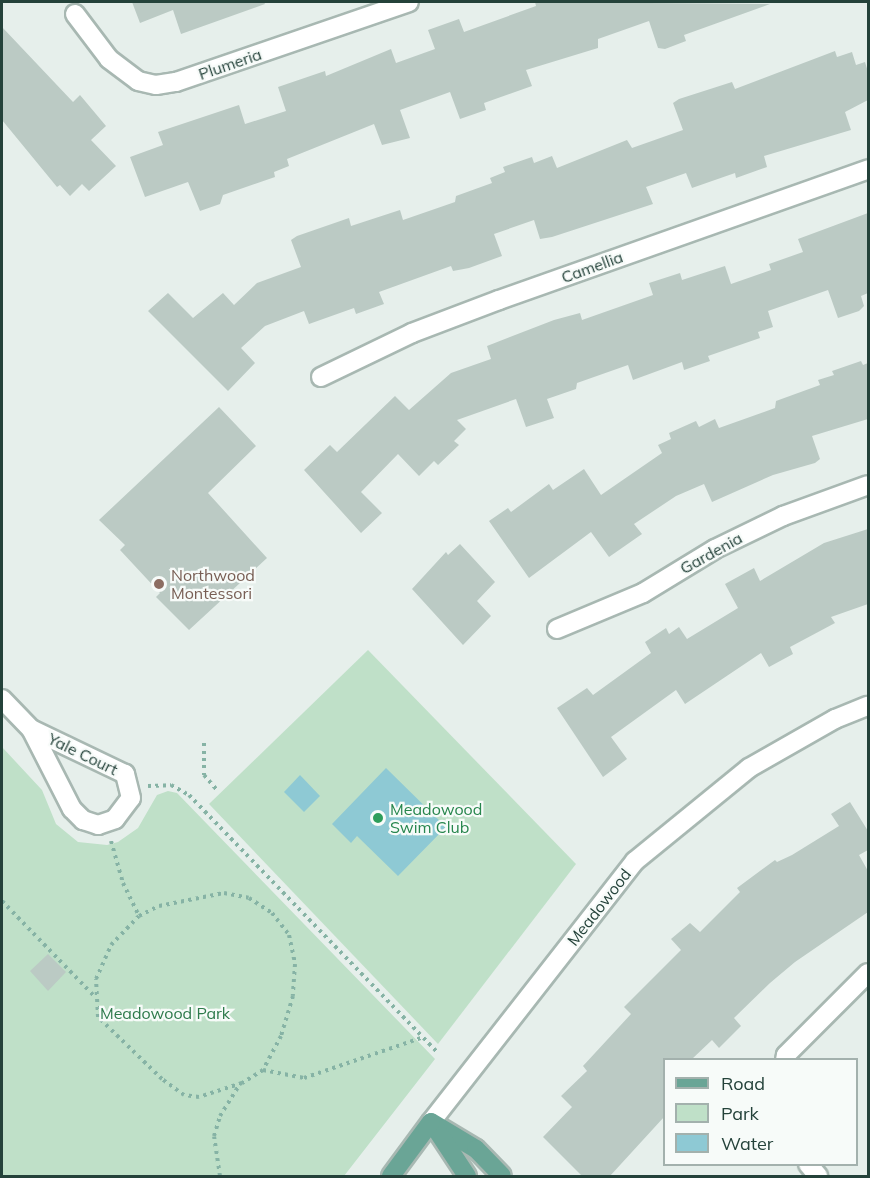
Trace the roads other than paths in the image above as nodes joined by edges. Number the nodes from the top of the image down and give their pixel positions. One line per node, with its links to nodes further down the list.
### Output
1 (408, 2): 2 (street, Plumeria)
2 (75, 14)
3 (868, 169): 4 (street, Camellia)
4 (321, 377)
5 (868, 486): 6 (street, Gardenia)
6 (556, 629)
7 (2, 699): 9 (street, Yale Court)
8 (868, 706): 12 (street, Meadowood)
9 (32, 729): 9 (street, Yale Court)
10 (868, 973): 11 (street)
11 (785, 1058)
12 (432, 1122): 13 (main road, Meadowood); 14 (main road); 15 (main road)
13 (391, 1176)
14 (467, 1176)
15 (502, 1176)

